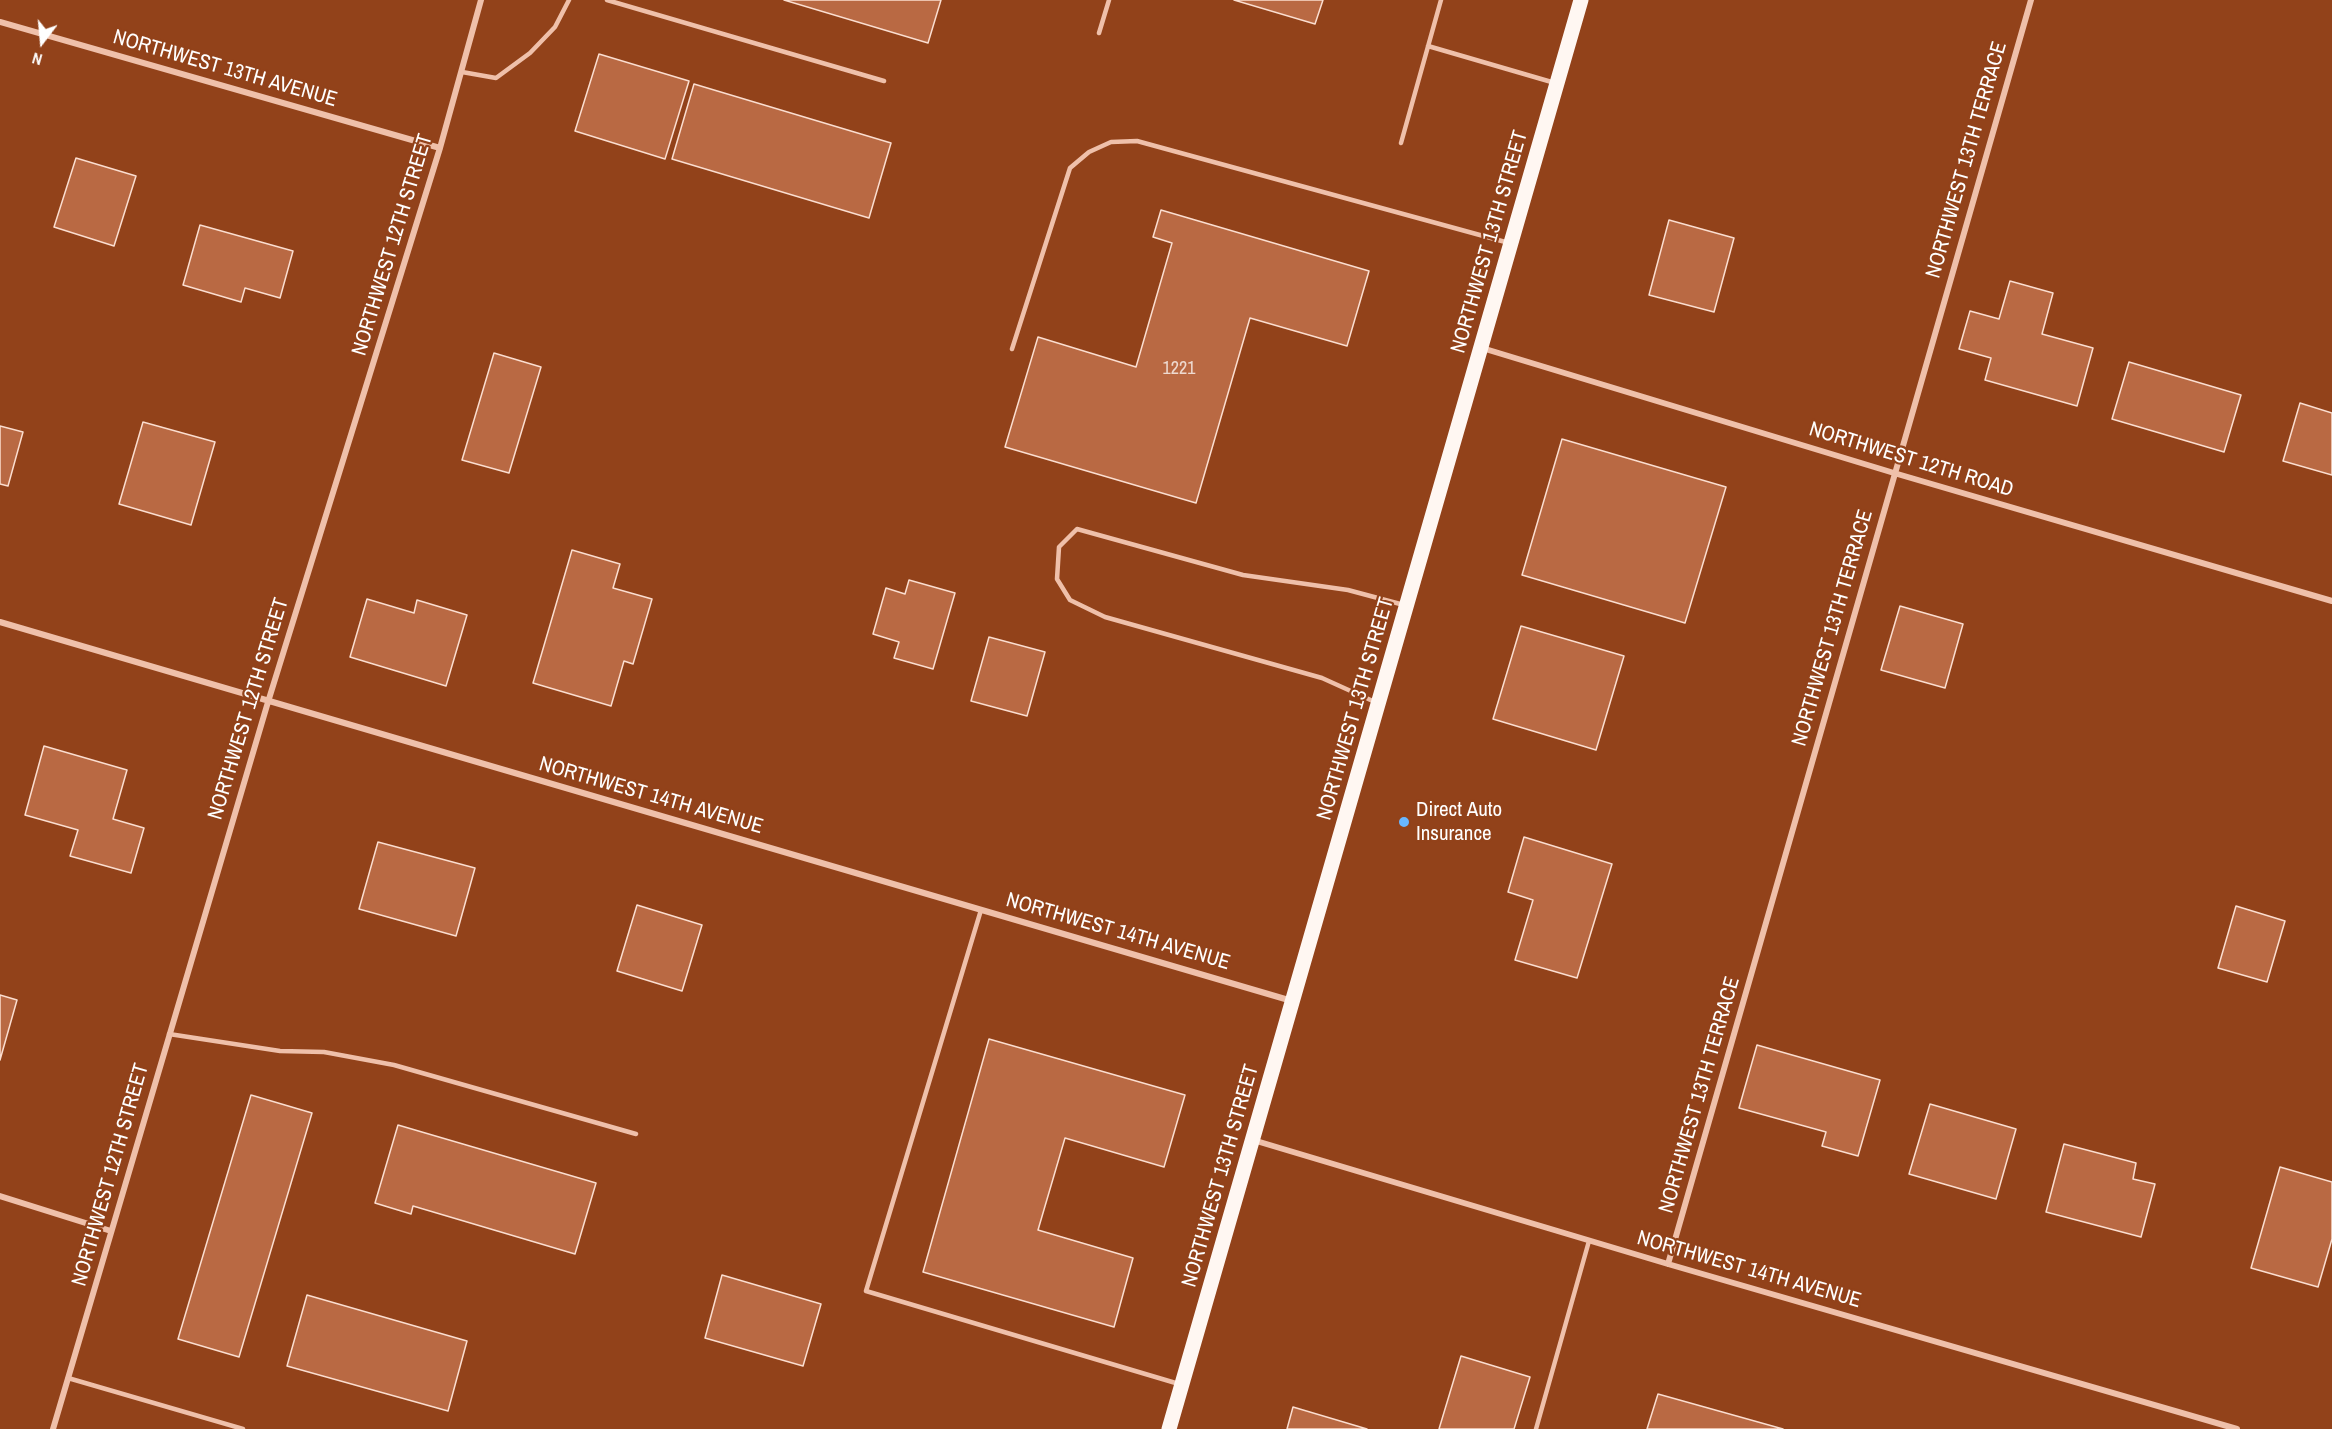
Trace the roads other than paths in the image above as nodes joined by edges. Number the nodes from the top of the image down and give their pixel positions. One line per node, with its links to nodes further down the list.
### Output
1 (481, 0): 11 (street, NORTHWEST 12TH STREET)
2 (569, 0): 11 (lane)
3 (607, 0): 12 (lane)
4 (1109, 0): 9 (lane)
5 (1441, 0): 10 (lane)
6 (1581, 0): 13 (main road, NORTHWEST 13TH STREET)
7 (2031, 0): 19 (street, NORTHWEST 13TH TERRACE)
8 (0, 22): 15 (street, NORTHWEST 13TH AVENUE)
9 (1099, 33)
10 (1428, 46): 13 (lane); 14 (lane)
11 (462, 72): 15 (street, NORTHWEST 12TH STREET)
12 (884, 81)
13 (1557, 84): 16 (main road, NORTHWEST 13TH STREET)
14 (1401, 143)
15 (440, 148): 23 (street, NORTHWEST 12TH STREET)
16 (1512, 244): 17 (main road, NORTHWEST 13TH STREET); 18 (lane)
17 (1482, 348): 19 (street, NORTHWEST 12TH ROAD); 21 (main road, NORTHWEST 13TH STREET)
18 (1012, 349)
19 (1894, 473): 20 (street, NORTHWEST 12TH ROAD); 33 (street, NORTHWEST 13TH TERRACE)
20 (2332, 601)
21 (1407, 605): 24 (main road, NORTHWEST 13TH STREET); 24 (lane)
22 (0, 622): 23 (street, NORTHWEST 14TH AVENUE)
23 (268, 702): 25 (street, NORTHWEST 14TH AVENUE); 27 (street, NORTHWEST 12TH STREET)
24 (1379, 704): 26 (main road, NORTHWEST 13TH STREET)
25 (981, 910): 26 (street, NORTHWEST 14TH AVENUE); 35 (lane)
26 (1294, 1001): 29 (main road, NORTHWEST 13TH STREET)
27 (169, 1034): 28 (lane); 31 (street, NORTHWEST 12TH STREET)
28 (636, 1134)
29 (1253, 1139): 32 (street, NORTHWEST 14TH AVENUE); 35 (main road, NORTHWEST 13TH STREET)
30 (0, 1196): 31 (street)
31 (111, 1231): 34 (street, NORTHWEST 12TH STREET)
32 (1589, 1241): 33 (street, NORTHWEST 14TH AVENUE); 39 (lane)
33 (1668, 1264): 40 (street, NORTHWEST 14TH AVENUE)
34 (68, 1378): 36 (street, NORTHWEST 12TH STREET); 37 (lane)
35 (1182, 1385): 38 (main road, NORTHWEST 13TH STREET)
36 (53, 1429)
37 (243, 1429)
38 (1169, 1429)
39 (1536, 1429)
40 (2237, 1429)

